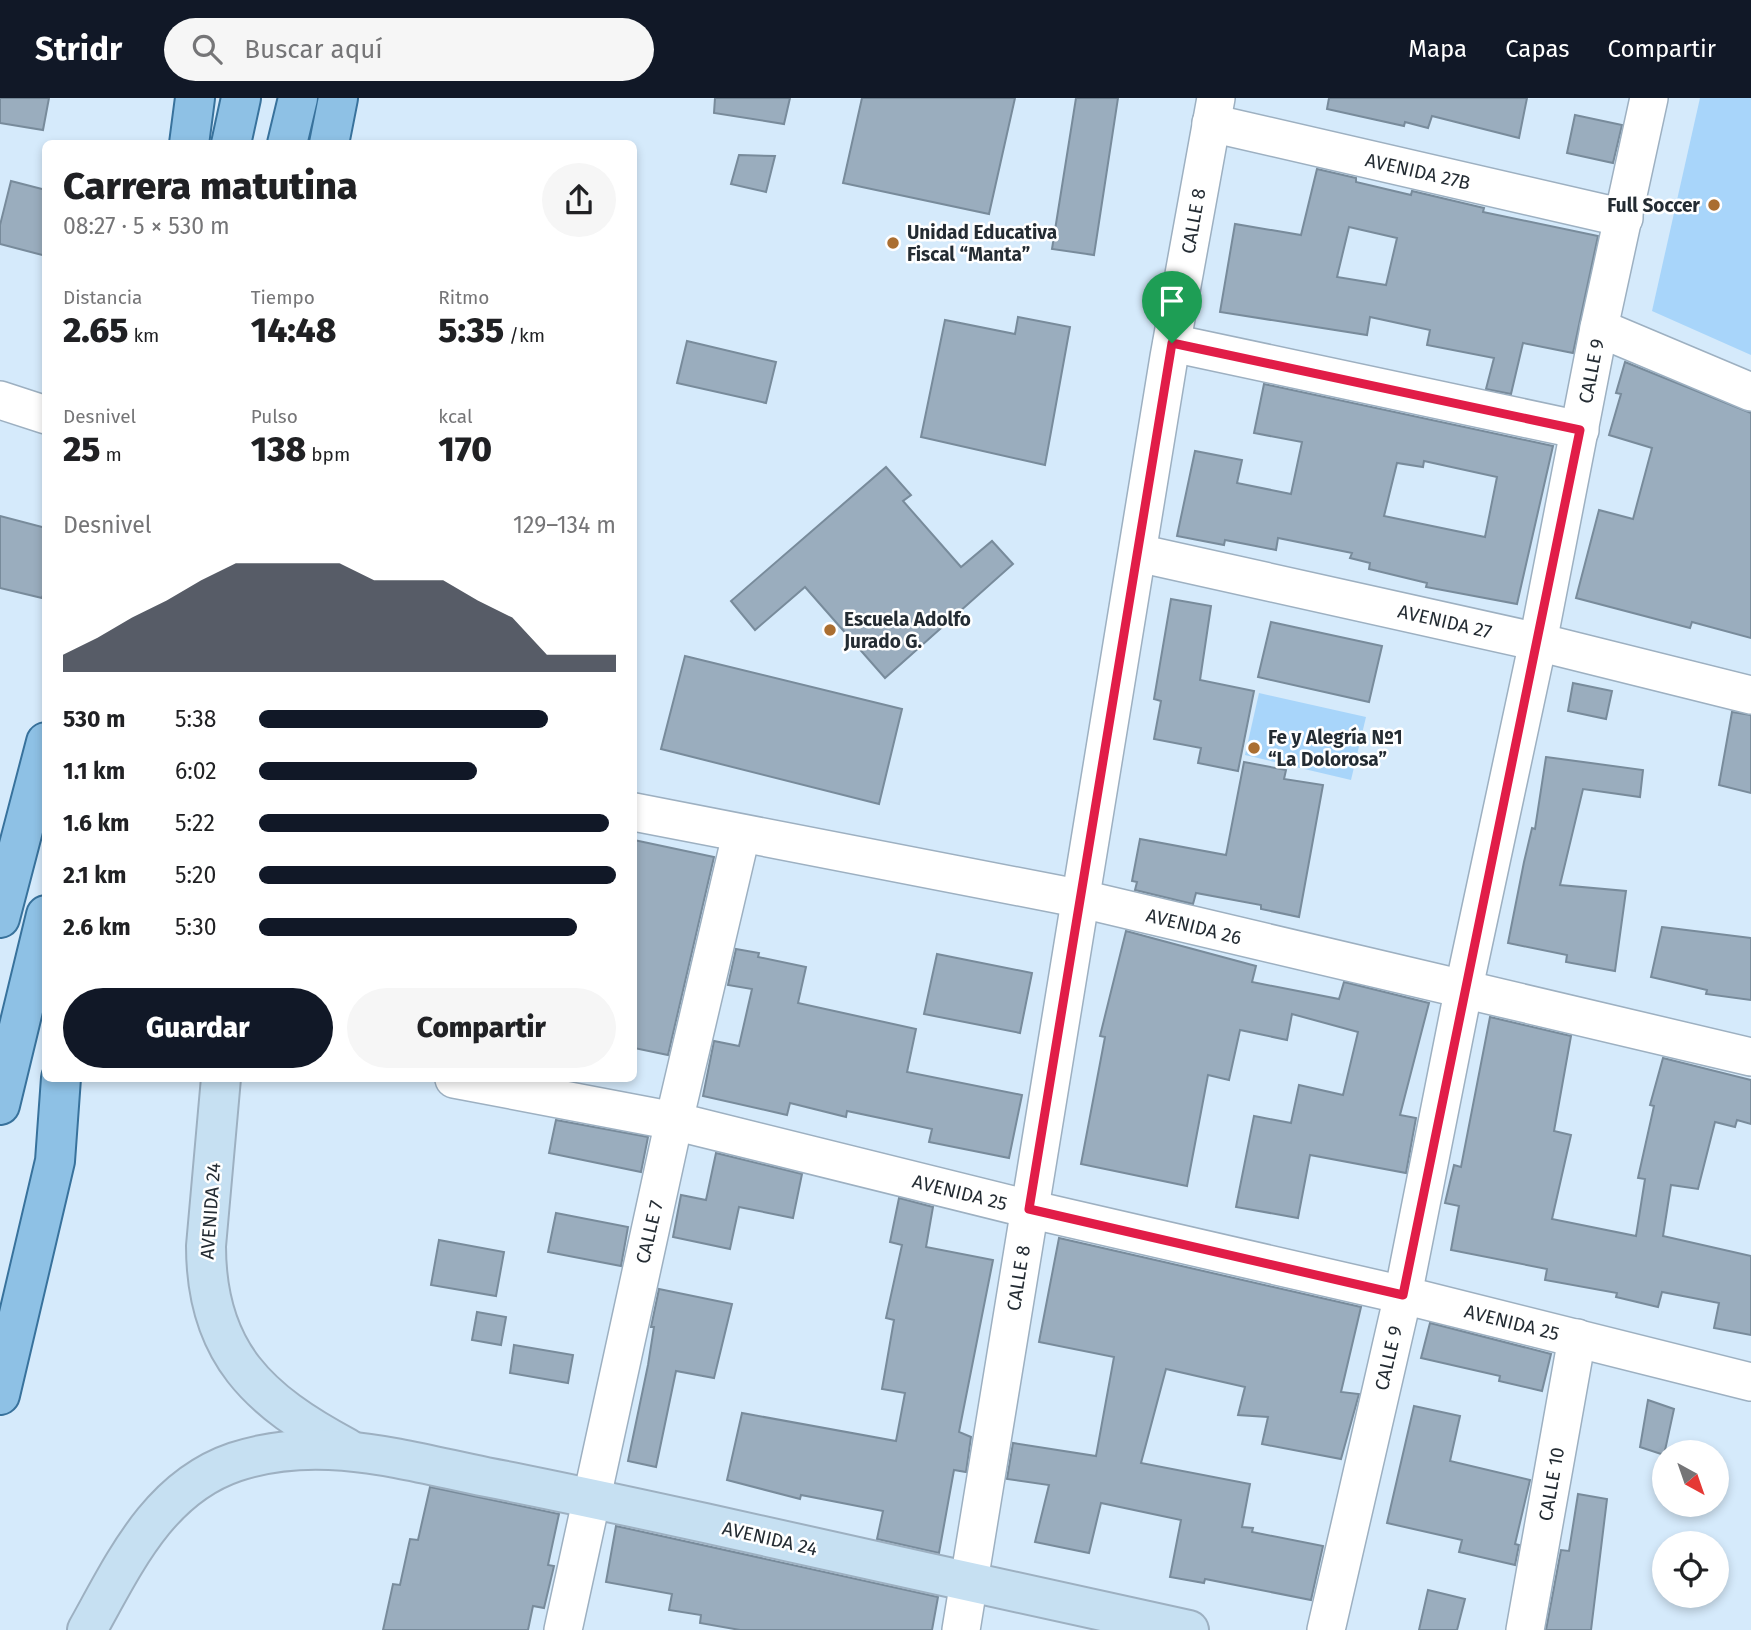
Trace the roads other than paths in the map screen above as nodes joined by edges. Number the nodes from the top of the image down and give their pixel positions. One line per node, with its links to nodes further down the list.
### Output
1 (182, 98): 8 (main road)
2 (195, 98): 9 (main road)
3 (241, 98): 10 (main road)
4 (298, 98): 11 (main road)
5 (338, 98): 12 (main road)
6 (1649, 98): 13 (street, CALLE 9)
7 (1214, 111): 13 (street, AVENIDA 27B); 15 (street, CALLE 8)
8 (187, 140)
9 (189, 140)
10 (231, 140)
11 (288, 140)
12 (330, 140)
13 (1624, 218): 14 (street, CALLE 9)
14 (1600, 328): 16 (street); 19 (street, CALLE 9)
15 (1172, 343): 19 (street); 20 (street, CALLE 8)
16 (1751, 392)
17 (0, 400): 18 (street)
18 (42, 414)
19 (1580, 430): 21 (street, CALLE 9)
20 (1138, 553): 21 (street, AVENIDA 27); 26 (street, CALLE 8)
21 (1538, 642): 22 (street, AVENIDA 27); 29 (street, CALLE 9)
22 (1751, 695)
23 (42, 757): 27 (main road)
24 (637, 813): 25 (street, AVENIDA 26)
25 (741, 835): 26 (street, AVENIDA 26); 36 (street, CALLE 7)
26 (1082, 899): 29 (street, AVENIDA 26); 38 (street, CALLE 8)
27 (0, 918)
28 (42, 931): 35 (main road)
29 (1463, 992): 30 (street, AVENIDA 26); 39 (street, CALLE 9)
30 (1751, 1058)
31 (61, 1082): 37 (main road)
32 (84, 1082): 37 (main road)
33 (221, 1082): 43 (main road, AVENIDA 24)
34 (470, 1082): 36 (street, AVENIDA 25)
35 (0, 1105)
36 (674, 1121): 38 (street, AVENIDA 25); 44 (street, CALLE 7)
37 (55, 1161): 42 (main road)
38 (1029, 1209): 39 (street, AVENIDA 25); 45 (street, CALLE 8)
39 (1403, 1295): 40 (street, AVENIDA 25); 50 (street, CALLE 9)
40 (1577, 1338): 41 (street, AVENIDA 25); 51 (street, CALLE 10)
41 (1751, 1382)
42 (0, 1395)
43 (349, 1449): 44 (main road, AVENIDA 24); 46 (main road, AVENIDA 24)
44 (590, 1498): 45 (main road, AVENIDA 24); 47 (street, CALLE 7)
45 (969, 1582): 48 (street, CALLE 8); 49 (main road, AVENIDA 24)
46 (87, 1630)
47 (563, 1630)
48 (961, 1630)
49 (1189, 1630)
50 (1326, 1630)
51 (1525, 1630)

